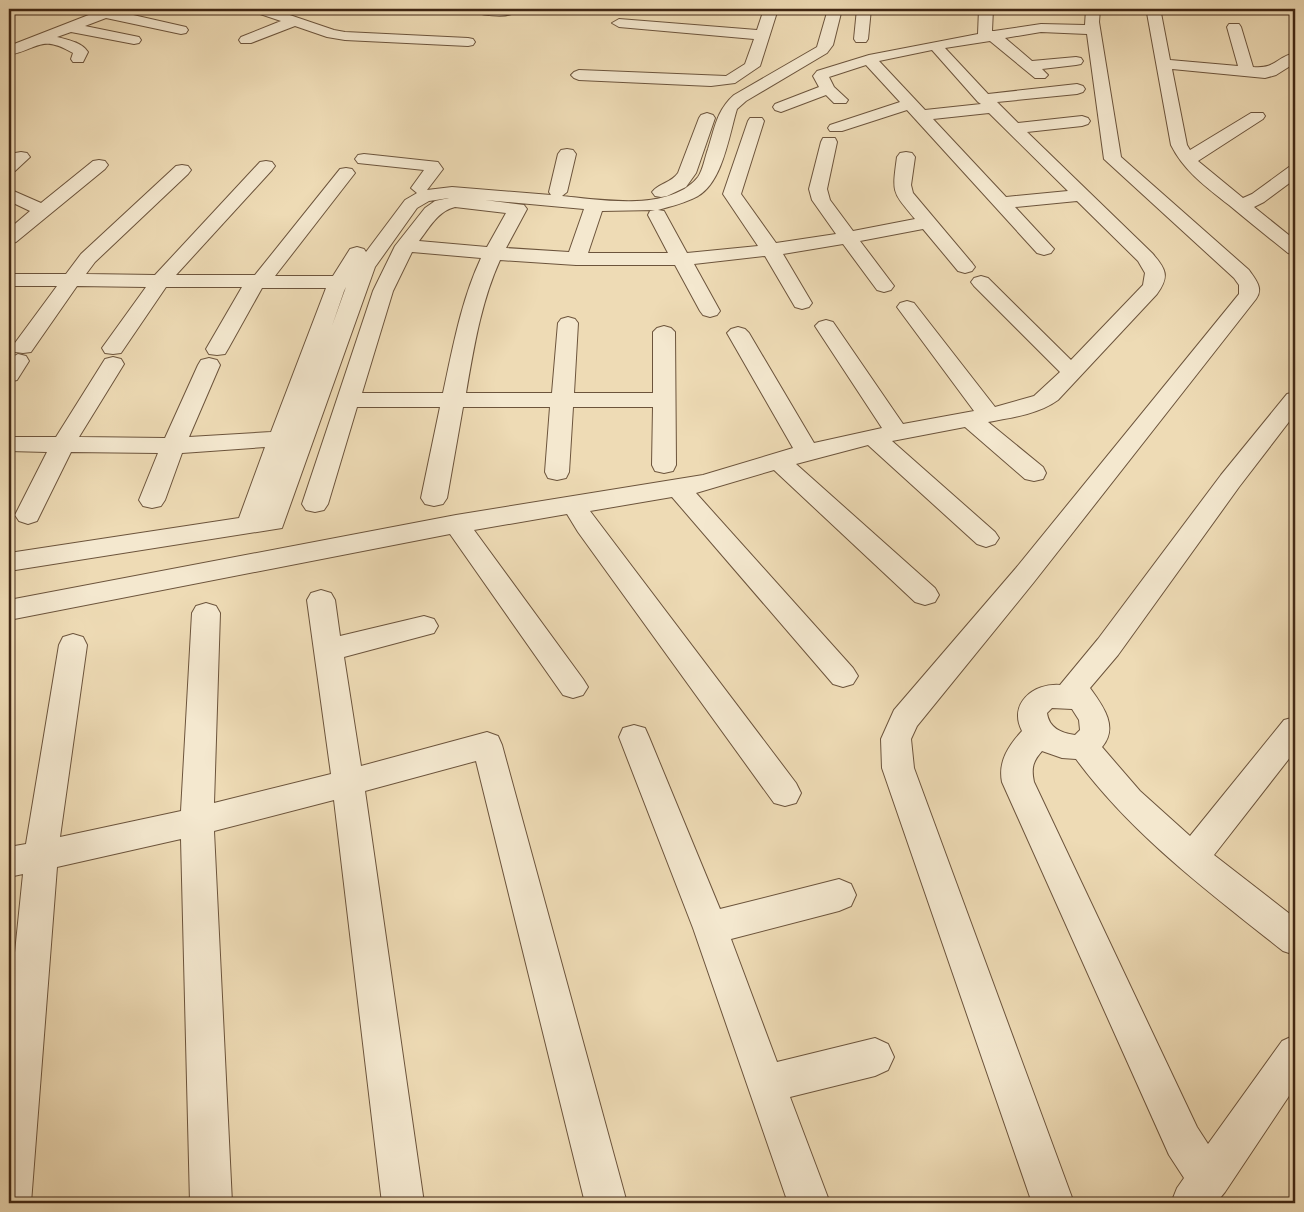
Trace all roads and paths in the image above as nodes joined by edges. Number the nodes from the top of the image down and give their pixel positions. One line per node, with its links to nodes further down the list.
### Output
1 (259, 9): 12 (street)
2 (477, 9): 9 (street)
3 (771, 9): 18 (street)
4 (818, 9): 54 (street)
5 (835, 9): 58 (street)
6 (864, 9): 21 (street)
7 (986, 9): 19 (street)
8 (1156, 9): 31 (street)
9 (508, 10): 13 (street)
10 (110, 11): 16 (street); 17 (street)
11 (1093, 20): 19 (street); 147 (street)
12 (295, 21): 23 (street); 24 (street)
13 (495, 23)
14 (619, 23): 18 (street)
15 (1234, 26): 32 (street)
16 (69, 27): 20 (street); 22 (street)
17 (181, 30)
18 (763, 35): 33 (street)
19 (989, 36): 25 (street); 30 (street)
20 (41, 38): 26 (street); 28 (street)
21 (861, 38)
22 (134, 40)
23 (246, 40)
24 (468, 42)
25 (935, 45): 29 (street); 37 (street)
26 (9, 51)
27 (1295, 57): 32 (street)
28 (78, 59)
29 (869, 59): 34 (street); 39 (street)
30 (1076, 61)
31 (1164, 64): 32 (street); 47 (street)
32 (1247, 72)
33 (579, 75)
34 (828, 89): 36 (street); 38 (street)
35 (1077, 89): 37 (street)
36 (840, 100)
37 (989, 104): 39 (street); 43 (street)
38 (782, 107)
39 (915, 110): 57 (street); 63 (street)
40 (1257, 116): 47 (street)
41 (756, 121): 68 (street)
42 (1082, 121): 43 (street)
43 (1014, 128): 56 (street)
44 (567, 154): 54 (street)
45 (906, 157): 62 (street)
46 (364, 158): 53 (street)
47 (1187, 160): 59 (street)
48 (99, 165): 60 (street)
49 (266, 166): 74 (street)
50 (182, 170): 75 (street)
51 (1295, 171): 59 (street)
52 (346, 172): 76 (street)
53 (420, 188): 54 (street); 77 (street)
54 (558, 192)
55 (9, 194): 60 (street)
56 (1081, 195): 57 (street); 88 (street)
57 (1001, 203): 67 (street)
58 (595, 205): 70 (street); 113 (street)
59 (1240, 206): 66 (street)
60 (42, 210): 64 (street)
61 (657, 215): 71 (street)
62 (927, 223): 63 (street); 72 (street)
63 (848, 237): 68 (street); 79 (street)
64 (9, 238)
65 (405, 246): 69 (street); 69 (street); 90 (street)
66 (1294, 248)
67 (1044, 249)
68 (771, 250): 71 (street); 80 (street)
69 (493, 254): 70 (street); 91 (street)
70 (576, 259): 71 (street)
71 (681, 259): 82 (street)
72 (965, 267)
73 (9, 280): 75 (street)
74 (161, 280): 75 (street); 76 (street); 99 (street)
75 (70, 281): 87 (street)
76 (258, 282): 77 (street); 100 (street)
77 (339, 282): 97 (street)
78 (981, 282): 88 (street)
79 (884, 286)
80 (802, 303)
81 (907, 307): 94 (street)
82 (710, 311)
83 (568, 323): 92 (street)
84 (826, 326): 95 (street)
85 (664, 332): 93 (street)
86 (738, 333): 101 (street)
87 (16, 361)
88 (1073, 371): 94 (street)
89 (1295, 399): 125 (street)
90 (348, 400): 91 (street); 109 (street)
91 (453, 400): 92 (street); 107 (street)
92 (561, 400): 93 (street); 104 (street)
93 (664, 400): 103 (street)
94 (980, 417): 95 (street); 105 (street)
95 (897, 432): 96 (street)
96 (873, 437): 101 (street); 114 (street)
97 (280, 439): 100 (street); 113 (street)
98 (9, 444): 99 (street)
99 (64, 444): 100 (street); 111 (street)
100 (173, 446): 108 (street)
101 (807, 452): 102 (street)
102 (777, 460): 106 (street); 116 (street)
103 (664, 465)
104 (557, 472)
105 (1034, 473)
106 (678, 488): 110 (street); 123 (street)
107 (434, 498)
108 (152, 500)
109 (315, 504)
110 (574, 504): 112 (street); 131 (street)
111 (28, 515)
112 (456, 524): 118 (street); 124 (street)
113 (249, 525): 115 (street)
114 (986, 538)
115 (9, 562)
116 (924, 595)
117 (321, 600): 122 (street)
118 (9, 610)
119 (206, 613): 132 (street)
120 (424, 626): 122 (street)
121 (73, 645): 134 (street)
122 (328, 650): 130 (street)
123 (843, 676)
124 (573, 687)
125 (1073, 688): 127 (street); 129 (street)
126 (1295, 729): 133 (street)
127 (1039, 733): 129 (street); 141 (street)
128 (634, 737): 136 (street)
129 (1083, 745): 133 (street)
130 (348, 783): 132 (street); 144 (street); 145 (street)
131 (785, 793)
132 (198, 820): 134 (street); 143 (street)
133 (1192, 858): 137 (street)
134 (25, 859): 142 (street)
135 (839, 895): 136 (street)
136 (710, 928): 140 (street)
137 (1295, 939)
138 (1295, 1054): 141 (street)
139 (874, 1058): 140 (street)
140 (767, 1084): 146 (street)
141 (1202, 1190)
142 (10, 1203)
143 (211, 1203)
144 (403, 1203)
145 (606, 1203)
146 (809, 1203)
147 (1053, 1203)

